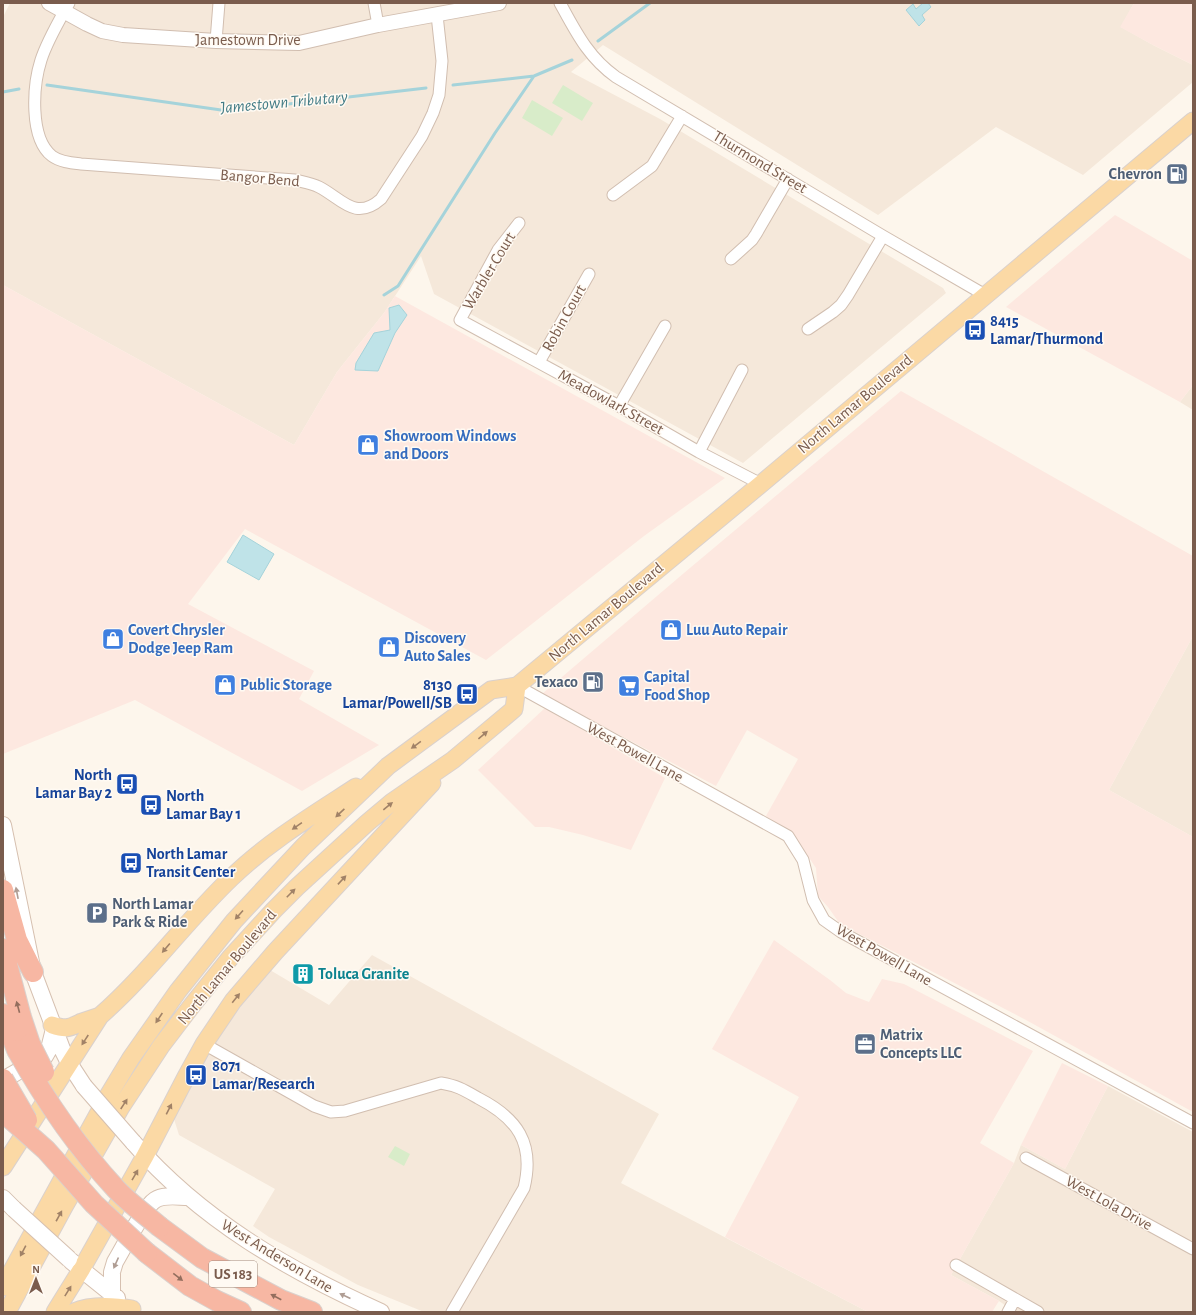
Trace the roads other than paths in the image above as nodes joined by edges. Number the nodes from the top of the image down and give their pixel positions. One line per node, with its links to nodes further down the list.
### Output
1 (49, 3): 6 (street, Jamestown Drive)
2 (219, 3): 9 (street)
3 (374, 3): 8 (street)
4 (499, 3): 7 (street, Jamestown Drive)
5 (560, 3): 10 (street, Thurmond Street)
6 (67, 7): 7 (street, Bangor Bend); 9 (street, Jamestown Drive)
7 (437, 15): 8 (street, Jamestown Drive)
8 (378, 25): 9 (street, Jamestown Drive)
9 (216, 42)
10 (682, 116): 12 (street, Thurmond Street); 13 (street)
11 (1193, 121): 18 (main road, North Lamar Boulevard)
12 (788, 179): 15 (street, Thurmond Street); 16 (street)
13 (613, 195)
14 (519, 223): 19 (street, Warbler Court)
15 (883, 236): 18 (street, Thurmond Street); 21 (street)
16 (731, 259)
17 (589, 274): 22 (street, Robin Court)
18 (985, 295): 26 (main road, North Lamar Boulevard)
19 (460, 320): 22 (street, Meadowlark Street)
20 (665, 326): 24 (street)
21 (808, 329)
22 (539, 362): 24 (street, Meadowlark Street)
23 (742, 370): 25 (street)
24 (619, 406): 25 (street, Meadowlark Street)
25 (699, 452): 26 (street, Meadowlark Street)
26 (761, 484): 27 (main road, North Lamar Boulevard)
27 (517, 686): 28 (main road, North Lamar Boulevard, one-way to 27); 29 (main road, North Lamar Boulevard, one-way to 29); 42 (street, West Powell Lane)
28 (453, 760): 37 (main road, one-way to 28); 57 (main road, North Lamar Boulevard, one-way to 28)
29 (388, 766): 35 (main road, one-way to 35); 52 (main road, North Lamar Boulevard, one-way to 52)
30 (3, 825): 33 (main road, West Anderson Lane, one-way to 30)
31 (3, 890): 33 (highway)
32 (3, 949): 38 (highway, one-way to 32)
33 (33, 972): 36 (main road, West Anderson Lane)
34 (3, 1014): 38 (highway)
35 (100, 1016): 36 (main road); 39 (main road, one-way to 39)
36 (53, 1027): 39 (main road, West Anderson Lane); 40 (main road)
37 (204, 1044): 44 (main road, one-way to 37); 63 (street)
38 (24, 1047): 61 (highway, US 183, one-way to 38, bridge)
39 (69, 1063): 44 (main road, West Anderson Lane, bridge); 46 (main road)
40 (3, 1080): 43 (highway, US 183, bridge)
41 (3, 1107): 43 (highway, bridge)
42 (1193, 1123)
43 (46, 1150): 60 (highway, US 183, one-way to 60, bridge)
44 (146, 1156): 47 (main road, West Anderson Lane); 50 (main road, one-way to 44)
45 (1026, 1158): 49 (street, West Lola Drive)
46 (3, 1167)
47 (188, 1197): 53 (main road, one-way to 53); 62 (main road, West Anderson Lane, one-way to 47)
48 (9, 1204): 50 (main road, bridge)
49 (1193, 1249)
50 (75, 1265): 53 (main road); 58 (main road, one-way to 50)
51 (956, 1265): 54 (street)
52 (3, 1287)
53 (112, 1295): 56 (main road)
54 (1015, 1299): 64 (street); 65 (street)
55 (3, 1307): 57 (main road)
56 (135, 1310): 59 (main road)
57 (7, 1312)
58 (55, 1312)
59 (74, 1312)
60 (241, 1312)
61 (312, 1312)
62 (381, 1312)
63 (452, 1312)
64 (1008, 1312)
65 (1038, 1312)

